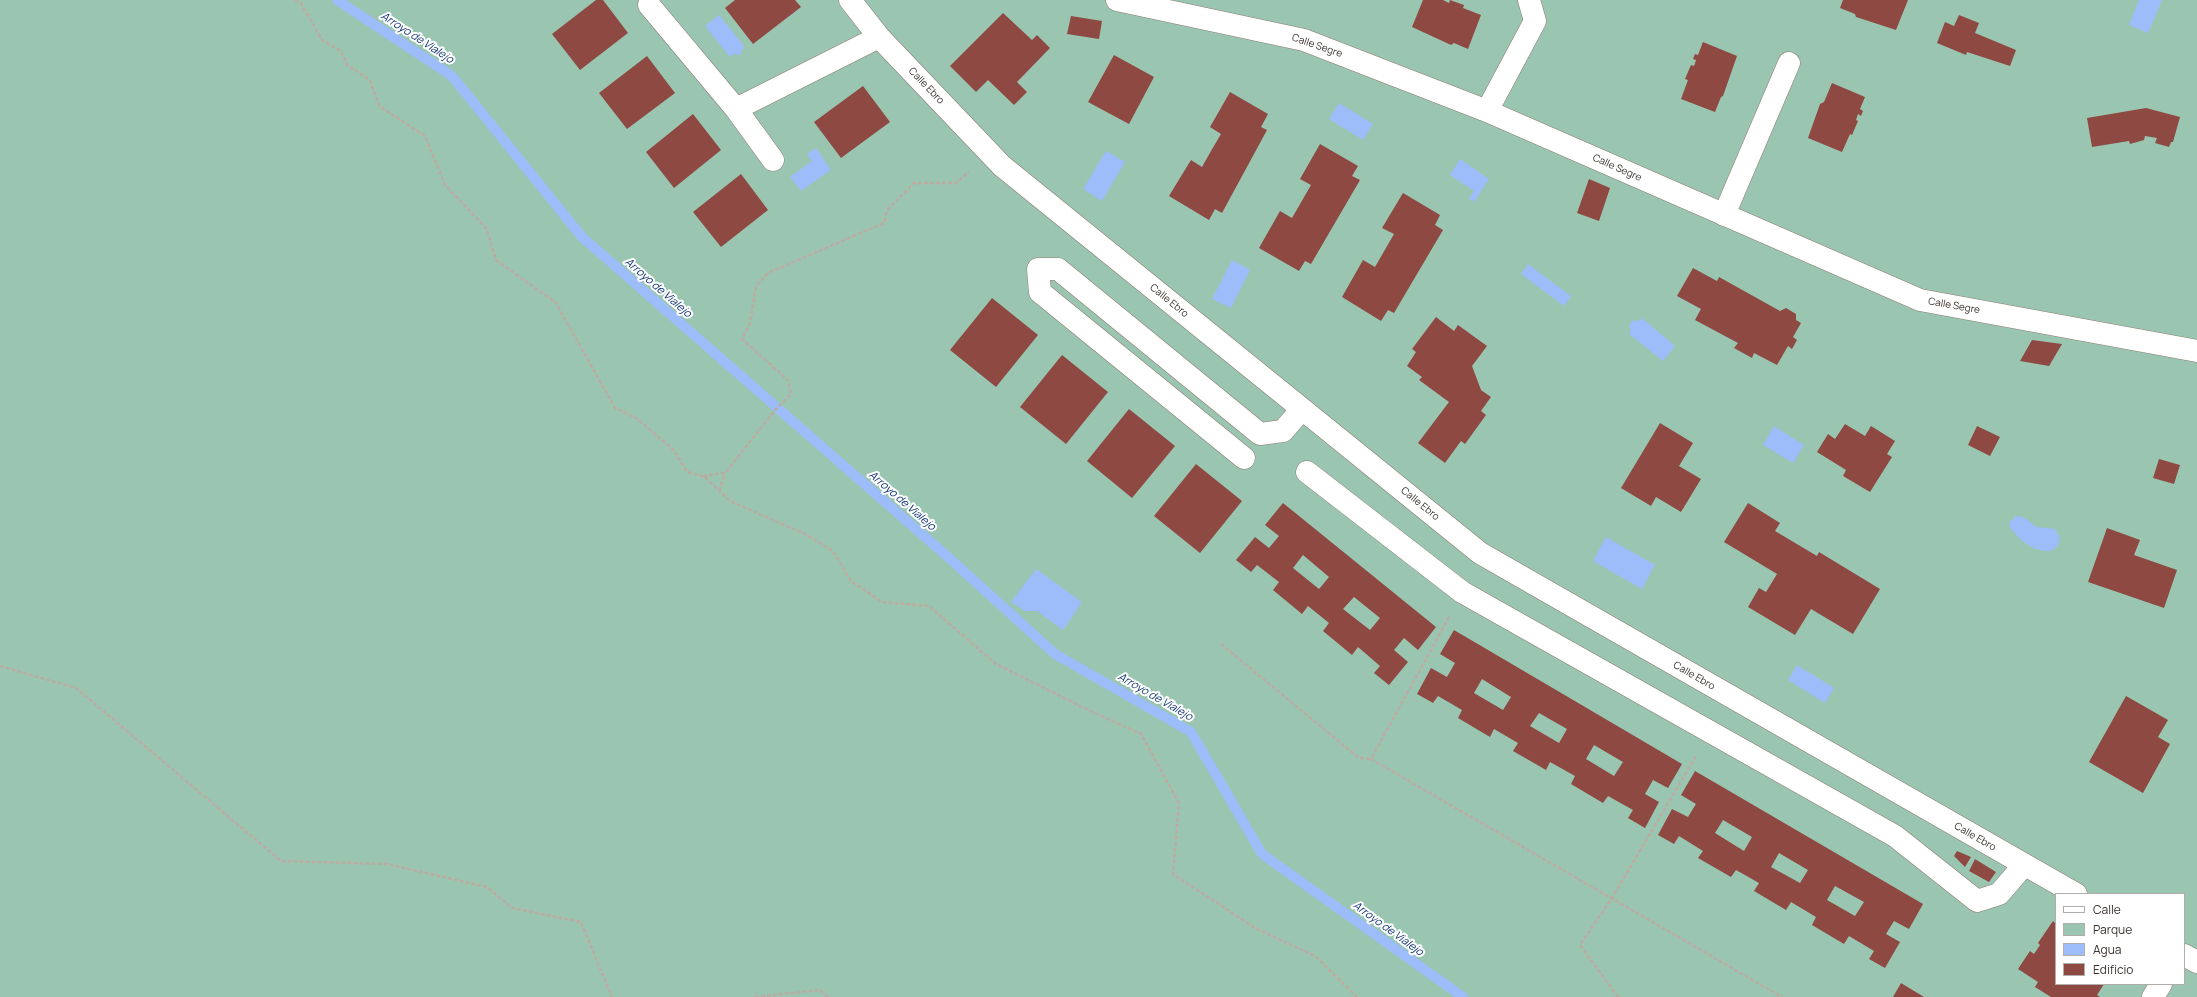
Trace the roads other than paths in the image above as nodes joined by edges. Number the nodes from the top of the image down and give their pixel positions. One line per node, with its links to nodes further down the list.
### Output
1 (850, 0): 5 (street, Calle Ebro)
2 (1117, 0): 8 (street, Calle Segre)
3 (1529, 0): 8 (street)
4 (649, 5): 7 (street)
5 (878, 37): 7 (street); 12 (street, Calle Ebro)
6 (1789, 63): 10 (street)
7 (736, 109): 9 (street)
8 (1488, 111): 10 (street, Calle Segre)
9 (773, 160)
10 (1724, 215): 11 (street, Calle Segre)
11 (2197, 351)
12 (1302, 409): 13 (street); 15 (street, Calle Ebro)
13 (1244, 458)
14 (1307, 472): 15 (street)
15 (2024, 865): 16 (street, Calle Ebro)
16 (2074, 893)
17 (2185, 956): 18 (street)
18 (2197, 962)
19 (2160, 985): 20 (street)
20 (2153, 997)

